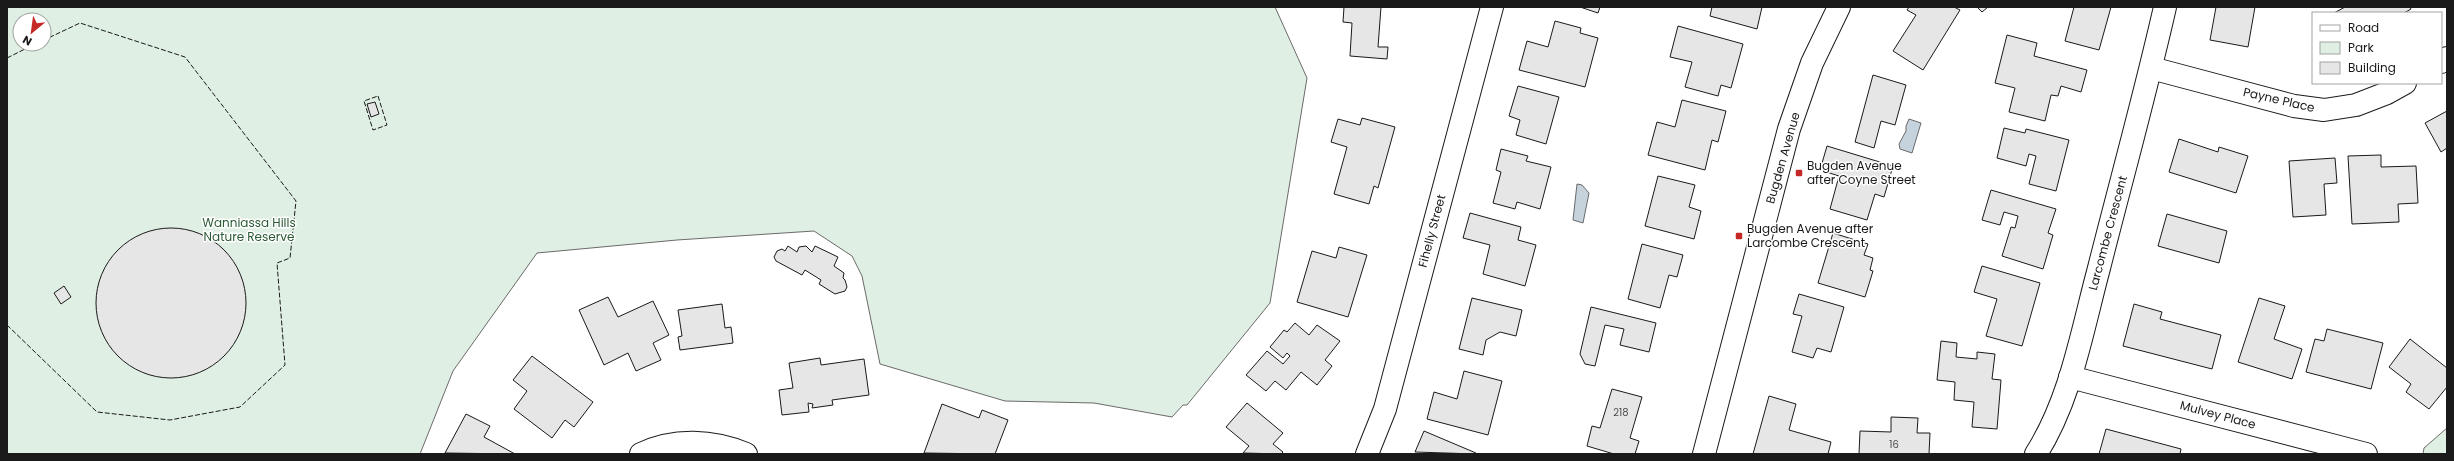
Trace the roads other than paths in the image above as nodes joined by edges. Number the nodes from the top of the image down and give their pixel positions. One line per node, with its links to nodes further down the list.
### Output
1 (1492, 7): 9 (street, Fihelly Street)
2 (1840, 7): 10 (street, Bugden Avenue)
3 (2165, 7): 4 (street, Larcombe Crescent)
4 (2151, 68): 5 (street, Payne Place); 6 (street, Larcombe Crescent)
5 (2403, 84)
6 (2070, 377): 11 (street, Larcombe Crescent); 12 (street, Mulvey Place)
7 (641, 454): 8 (street)
8 (746, 454)
9 (1367, 454)
10 (1704, 454)
11 (2036, 454)
12 (2366, 454)

